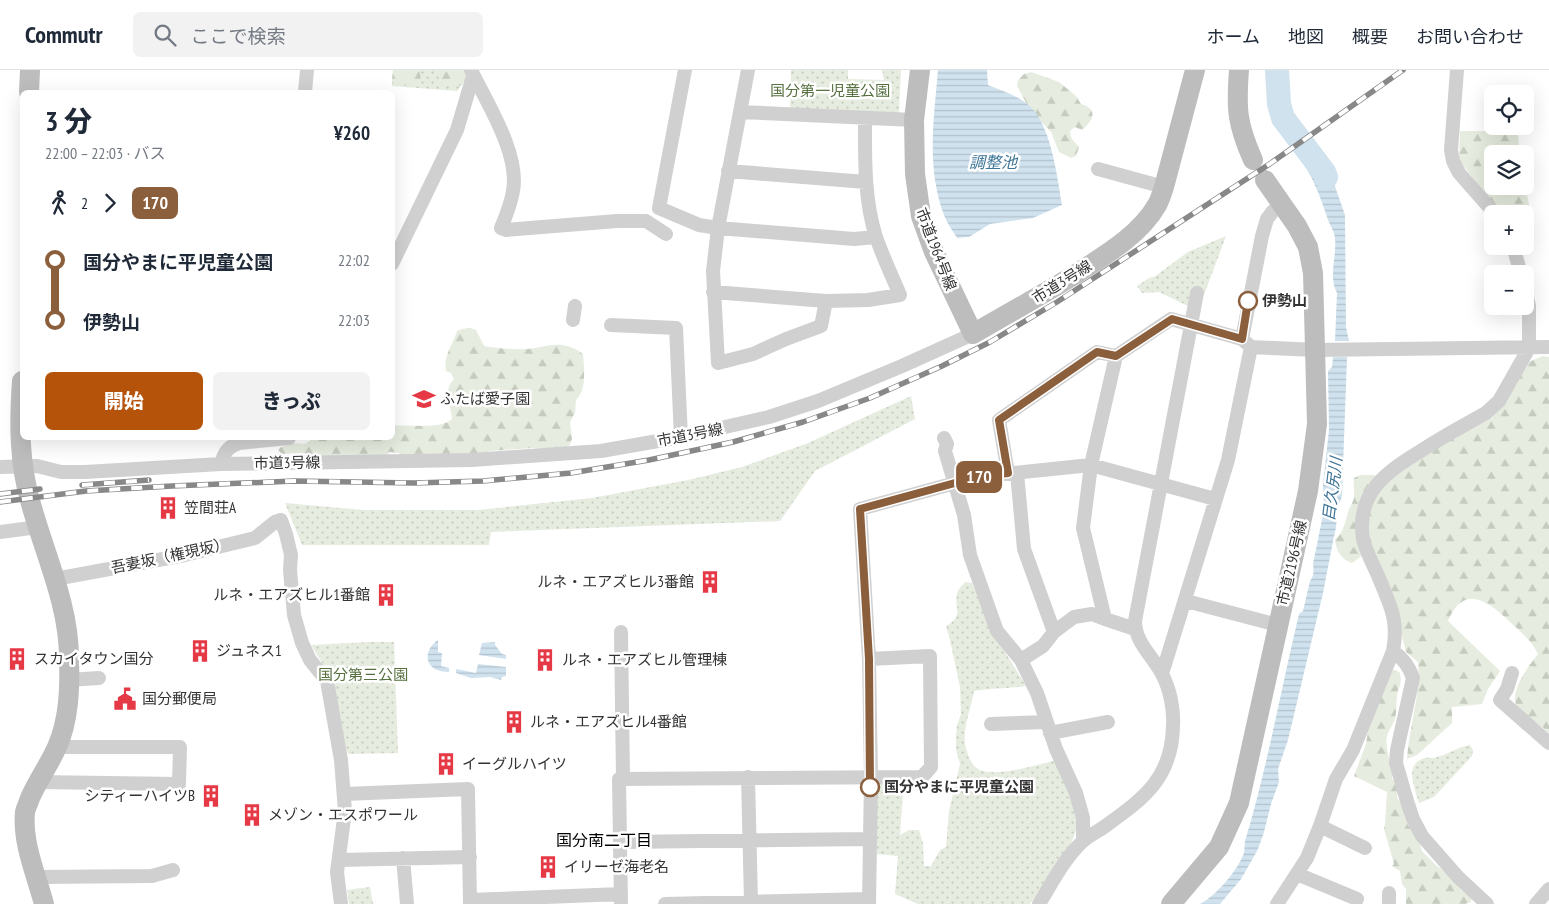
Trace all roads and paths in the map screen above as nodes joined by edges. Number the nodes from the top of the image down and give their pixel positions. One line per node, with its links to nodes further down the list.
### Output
1 (30, 70): 10 (street)
2 (306, 70): 11 (street)
3 (685, 70): 23 (street)
4 (748, 70): 12 (street)
5 (920, 70): 14 (street, 市道1964号線)
6 (1196, 70): 20 (street, 市道3号線)
7 (1239, 70): 15 (street)
8 (1457, 70): 21 (street)
9 (472, 73): 24 (street); 26 (street)
10 (29, 90)
11 (305, 90)
12 (740, 112): 13 (street); 17 (street)
13 (865, 119): 14 (street); 19 (street)
14 (914, 120): 35 (street, 市道1964号線)
15 (1253, 160)
16 (1098, 169): 20 (street)
17 (728, 172): 19 (street); 23 (street)
18 (1265, 180): 22 (street, 市道2196号線)
19 (866, 182): 25 (street)
20 (1164, 187): 35 (street, 市道3号線)
21 (1487, 205)
22 (1282, 206): 36 (street); 39 (street, 市道2196号線)
23 (718, 228): 25 (street); 27 (street)
24 (666, 234)
25 (876, 237): 29 (street)
26 (395, 258)
27 (713, 292): 29 (street); 29 (street)
28 (1197, 293): 33 (street)
29 (826, 301)
30 (575, 306): 32 (street)
31 (1529, 315): 38 (street)
32 (573, 320)
33 (1191, 324): 36 (street); 40 (street); 53 (street)
34 (611, 325): 43 (street)
35 (973, 334): 43 (street, 市道3号線)
36 (1246, 343): 39 (street); 54 (street)
37 (1549, 347): 38 (street)
38 (1529, 348): 39 (street); 64 (street)
39 (1321, 350): 60 (street, 市道2196号線)
40 (1116, 356): 48 (street); 51 (street)
41 (20, 407): 42 (street)
42 (20, 438)
43 (681, 438): 47 (street, 市道3号線)
44 (944, 438): 52 (street)
45 (20, 440): 50 (street)
46 (268, 440): 47 (street)
47 (221, 464): 50 (street, 市道3号線)
48 (1090, 465): 51 (street); 53 (street); 59 (street)
49 (0, 467): 50 (street, 市道3号線)
50 (24, 467): 55 (street)
51 (1012, 473): 52 (street); 63 (street)
52 (955, 483): 65 (street); 66 (street)
53 (1160, 484): 54 (street); 61 (street)
54 (1215, 498): 58 (street)
55 (38, 527): 56 (street); 57 (street)
56 (0, 532)
57 (55, 578): 70 (street); 80 (street, 吾妻坂（権現坂）)
58 (1186, 601): 60 (street); 68 (street)
59 (1105, 619): 61 (street); 63 (street)
60 (1278, 625): 105 (street, 市道2196号線)
61 (1135, 630): 68 (street)
62 (621, 632): 78 (street)
63 (1054, 632): 66 (street)
64 (1393, 650): 81 (street); 99 (street)
65 (869, 659): 77 (street); 77 (street)
66 (1021, 660): 73 (street)
67 (1512, 673): 74 (street)
68 (1162, 674): 84 (street)
69 (99, 678): 70 (street)
70 (69, 680): 75 (street)
71 (1108, 722): 73 (street)
72 (991, 724): 73 (street)
73 (1049, 728): 84 (street)
74 (1549, 743)
75 (57, 747): 79 (street); 79 (street)
76 (748, 777): 77 (street); 78 (street); 83 (street)
77 (870, 777): 82 (street)
78 (623, 778): 85 (street)
79 (37, 782): 92 (street)
80 (344, 794): 87 (street); 89 (street)
81 (1320, 826): 86 (street); 91 (street)
82 (869, 839): 83 (street); 98 (street)
83 (749, 840): 85 (street); 97 (street)
84 (1083, 841): 104 (street)
85 (620, 842): 94 (street)
86 (1365, 848)
87 (470, 857): 88 (street); 96 (street)
88 (403, 858): 89 (street); 102 (street)
89 (340, 860): 101 (street)
90 (172, 870): 92 (street)
91 (1297, 874): 95 (street); 106 (street)
92 (36, 877): 100 (street)
93 (1549, 889): 107 (street)
94 (621, 899): 96 (street)
95 (1357, 899)
96 (470, 902)
97 (750, 902): 98 (street); 103 (street)
98 (869, 902)
99 (1482, 902)
100 (44, 904)
101 (341, 904)
102 (407, 904)
103 (665, 904)
104 (1039, 904)
105 (1171, 904)
106 (1277, 904)
107 (1536, 904)

